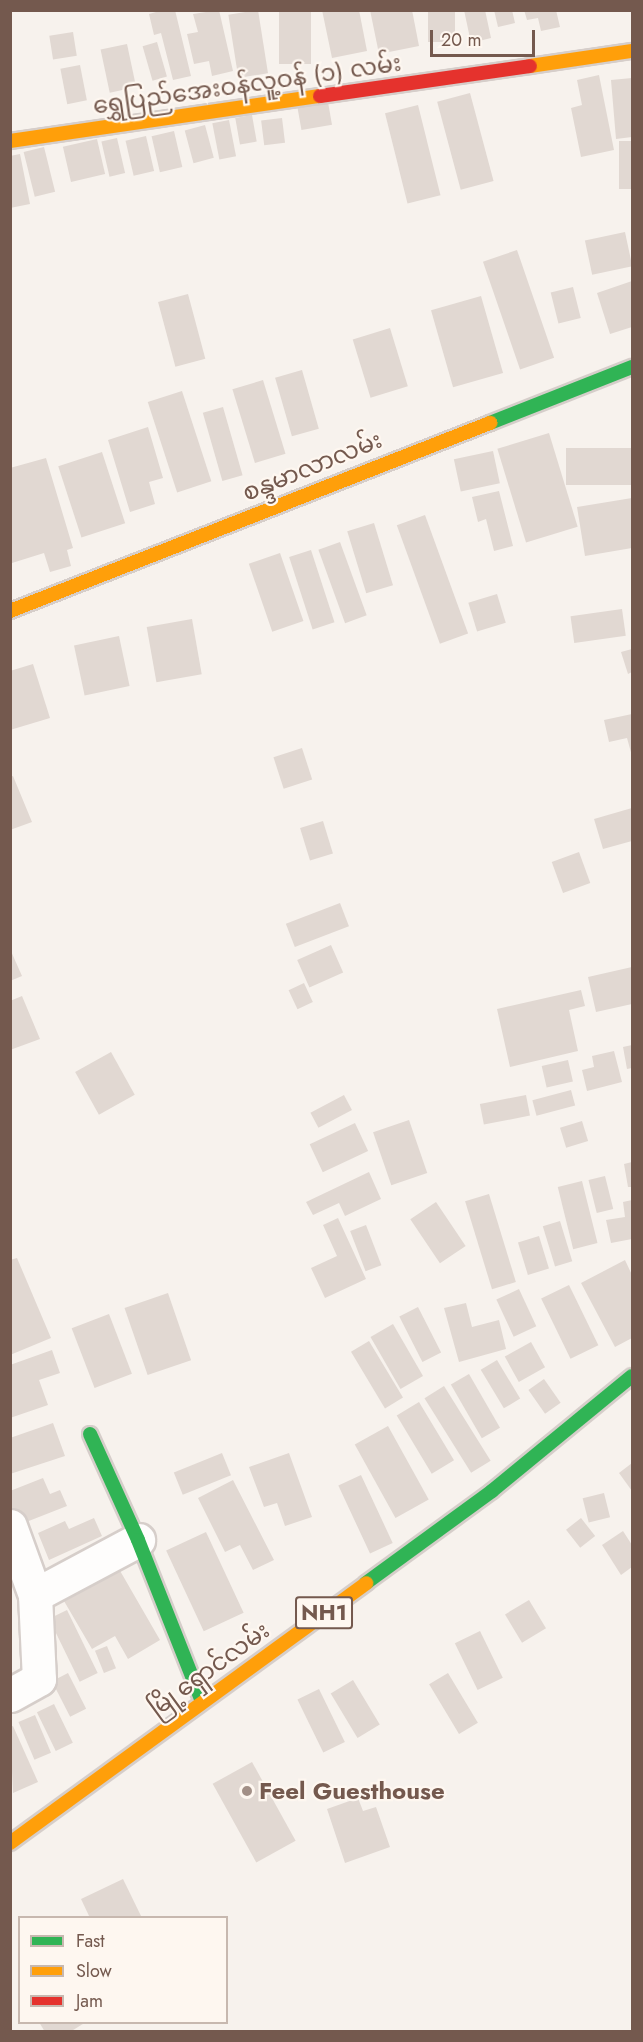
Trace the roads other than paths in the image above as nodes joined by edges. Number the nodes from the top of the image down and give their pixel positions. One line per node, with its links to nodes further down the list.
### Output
1 (633, 51): 2 (main road, ရွှေပြည်အေးဝန်လူ့ဝန် (၁) လမ်း)
2 (10, 141)
3 (633, 367): 4 (main road, စန္ဒမာလာလမ်း)
4 (10, 612)
5 (633, 1376): 11 (main road, မြို့ရှောင်လမ်း / NH1)
6 (90, 1434): 8 (main road)
7 (10, 1526): 9 (street)
8 (138, 1540): 9 (street); 11 (main road)
9 (36, 1595): 10 (street)
10 (10, 1695)
11 (202, 1702): 12 (main road, မြို့ရှောင်လမ်း / NH1)
12 (10, 1843)

